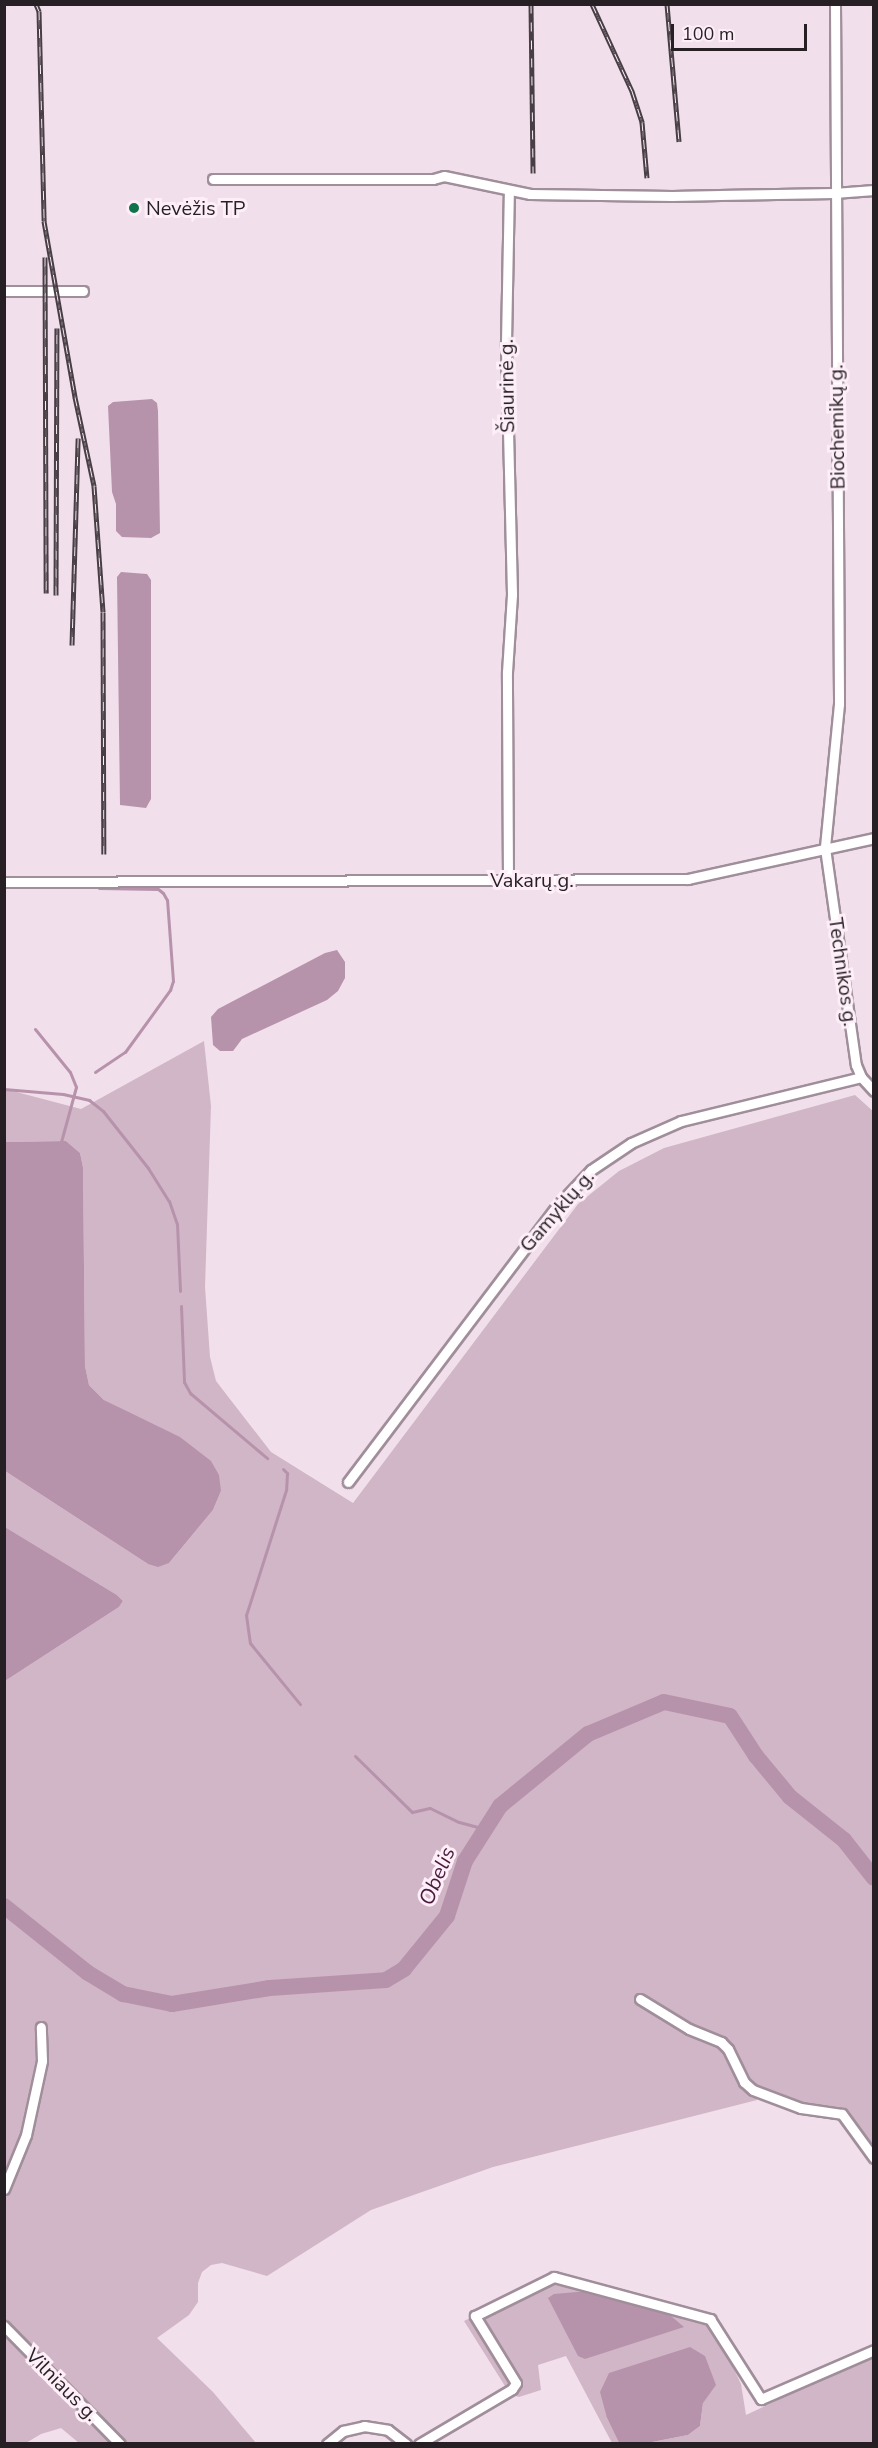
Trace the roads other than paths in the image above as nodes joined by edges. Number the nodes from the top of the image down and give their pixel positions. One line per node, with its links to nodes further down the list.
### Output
1 (835, 4): 5 (street, Biochemikų g.)
2 (213, 178): 4 (street)
3 (873, 189): 5 (street)
4 (509, 190): 5 (street); 10 (street, Šiaurinė g.)
5 (834, 193): 9 (street, Biochemikų g.)
6 (4, 291): 7 (street)
7 (83, 291)
8 (873, 838): 9 (street, Vakarų g.)
9 (825, 848): 10 (street, Vakarų g.); 12 (street, Technikos g.)
10 (508, 880): 11 (street, Vakarų g.)
11 (4, 882)
12 (861, 1077): 13 (street, Technikos g.); 14 (street, Gamyklų g.)
13 (873, 1091)
14 (348, 1482)
15 (640, 1999): 17 (street)
16 (41, 2027): 18 (street)
17 (873, 2158)
18 (4, 2190)
19 (4, 2326): 21 (street, Vilniaus g.)
20 (873, 2350): 24 (street)
21 (120, 2444)
22 (327, 2444): 23 (street)
23 (406, 2444)
24 (419, 2444)

